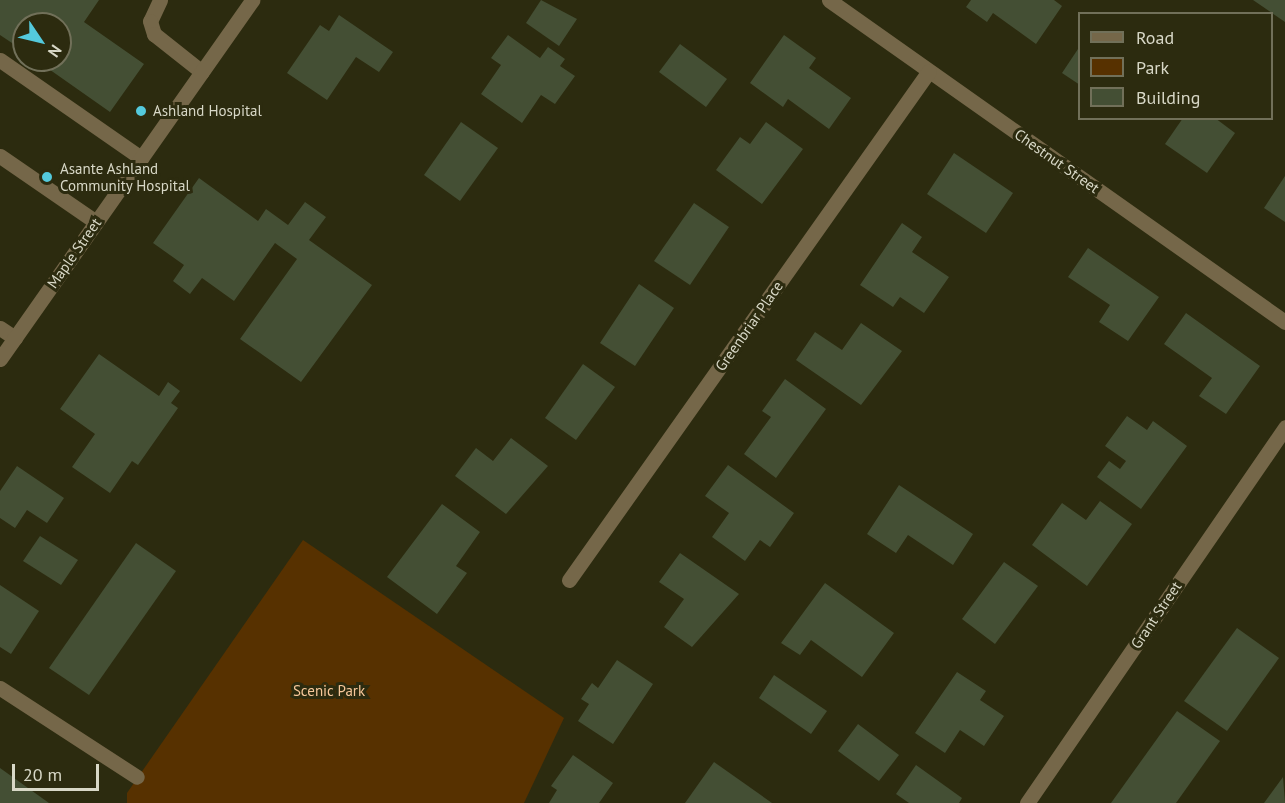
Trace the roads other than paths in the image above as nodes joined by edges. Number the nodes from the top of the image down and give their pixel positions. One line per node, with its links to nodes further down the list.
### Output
1 (160, 0): 6 (street)
2 (252, 0): 6 (street, Maple Street)
3 (829, 0): 5 (street, Chestnut Street)
4 (0, 60): 8 (street)
5 (929, 71): 10 (street, Chestnut Street); 15 (street, Greenbriar Place)
6 (202, 72): 8 (street, Maple Street)
7 (0, 156): 9 (street)
8 (141, 158): 9 (street, Maple Street)
9 (96, 222): 12 (street, Maple Street)
10 (1285, 322)
11 (0, 328): 12 (street)
12 (15, 338): 13 (street, Maple Street)
13 (0, 359)
14 (1285, 427): 18 (street, Grant Street)
15 (569, 580)
16 (0, 688): 17 (street)
17 (137, 777)
18 (1027, 803)

